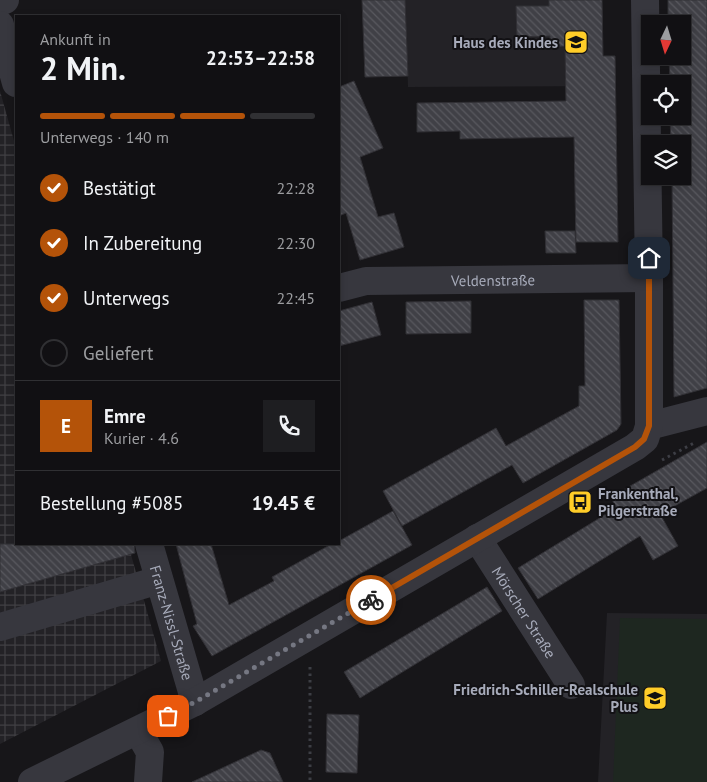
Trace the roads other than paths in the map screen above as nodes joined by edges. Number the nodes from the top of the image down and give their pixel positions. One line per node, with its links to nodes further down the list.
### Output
1 (5, 0): 3 (street)
2 (645, 0): 6 (street)
3 (0, 2)
4 (0, 26): 5 (street)
5 (15, 78)
6 (649, 278): 7 (street, Veldenstraße); 9 (street)
7 (340, 288)
8 (707, 411): 9 (street)
9 (649, 426): 10 (street)
10 (478, 538): 14 (street, Mörscher Straße); 15 (street)
11 (149, 545): 12 (street, Franz-Nissl-Straße)
12 (159, 580): 13 (street); 15 (street, Franz-Nissl-Straße)
13 (0, 627)
14 (571, 685)
15 (195, 702): 16 (street)
16 (138, 731): 17 (street); 18 (street)
17 (32, 782)
18 (148, 782)

